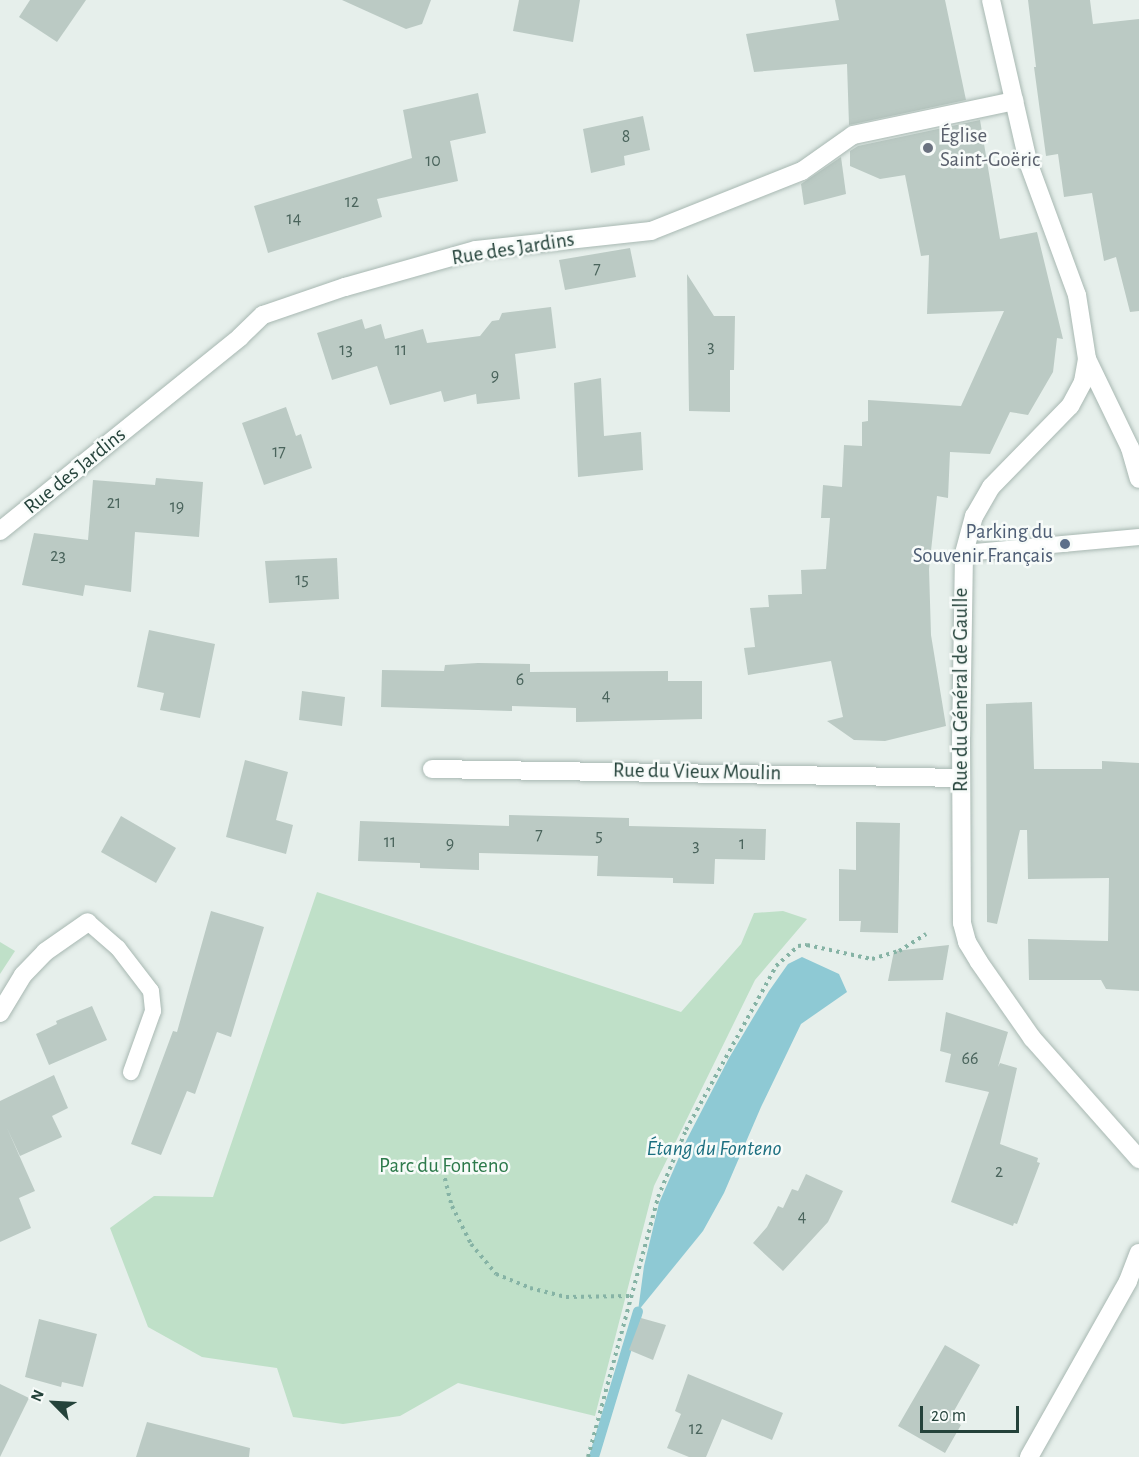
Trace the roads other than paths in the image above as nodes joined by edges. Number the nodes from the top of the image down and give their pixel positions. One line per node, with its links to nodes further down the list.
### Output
1 (992, 0): 2 (street, Rue du Général de Gaulle)
2 (1014, 101): 3 (street, Rue du Général de Gaulle); 5 (street, Rue des Jardins)
3 (1087, 359): 4 (street); 7 (street, Rue du Général de Gaulle)
4 (1139, 478)
5 (0, 531)
6 (1139, 537): 7 (lane)
7 (964, 553): 9 (street, Rue du Général de Gaulle)
8 (432, 769): 9 (street, Rue du Vieux Moulin)
9 (961, 778): 13 (street, Rue du Général de Gaulle)
10 (88, 922): 11 (street); 12 (lane)
11 (0, 1013)
12 (131, 1072)
13 (1139, 1159)
14 (1139, 1253): 15 (street)
15 (1029, 1457)

